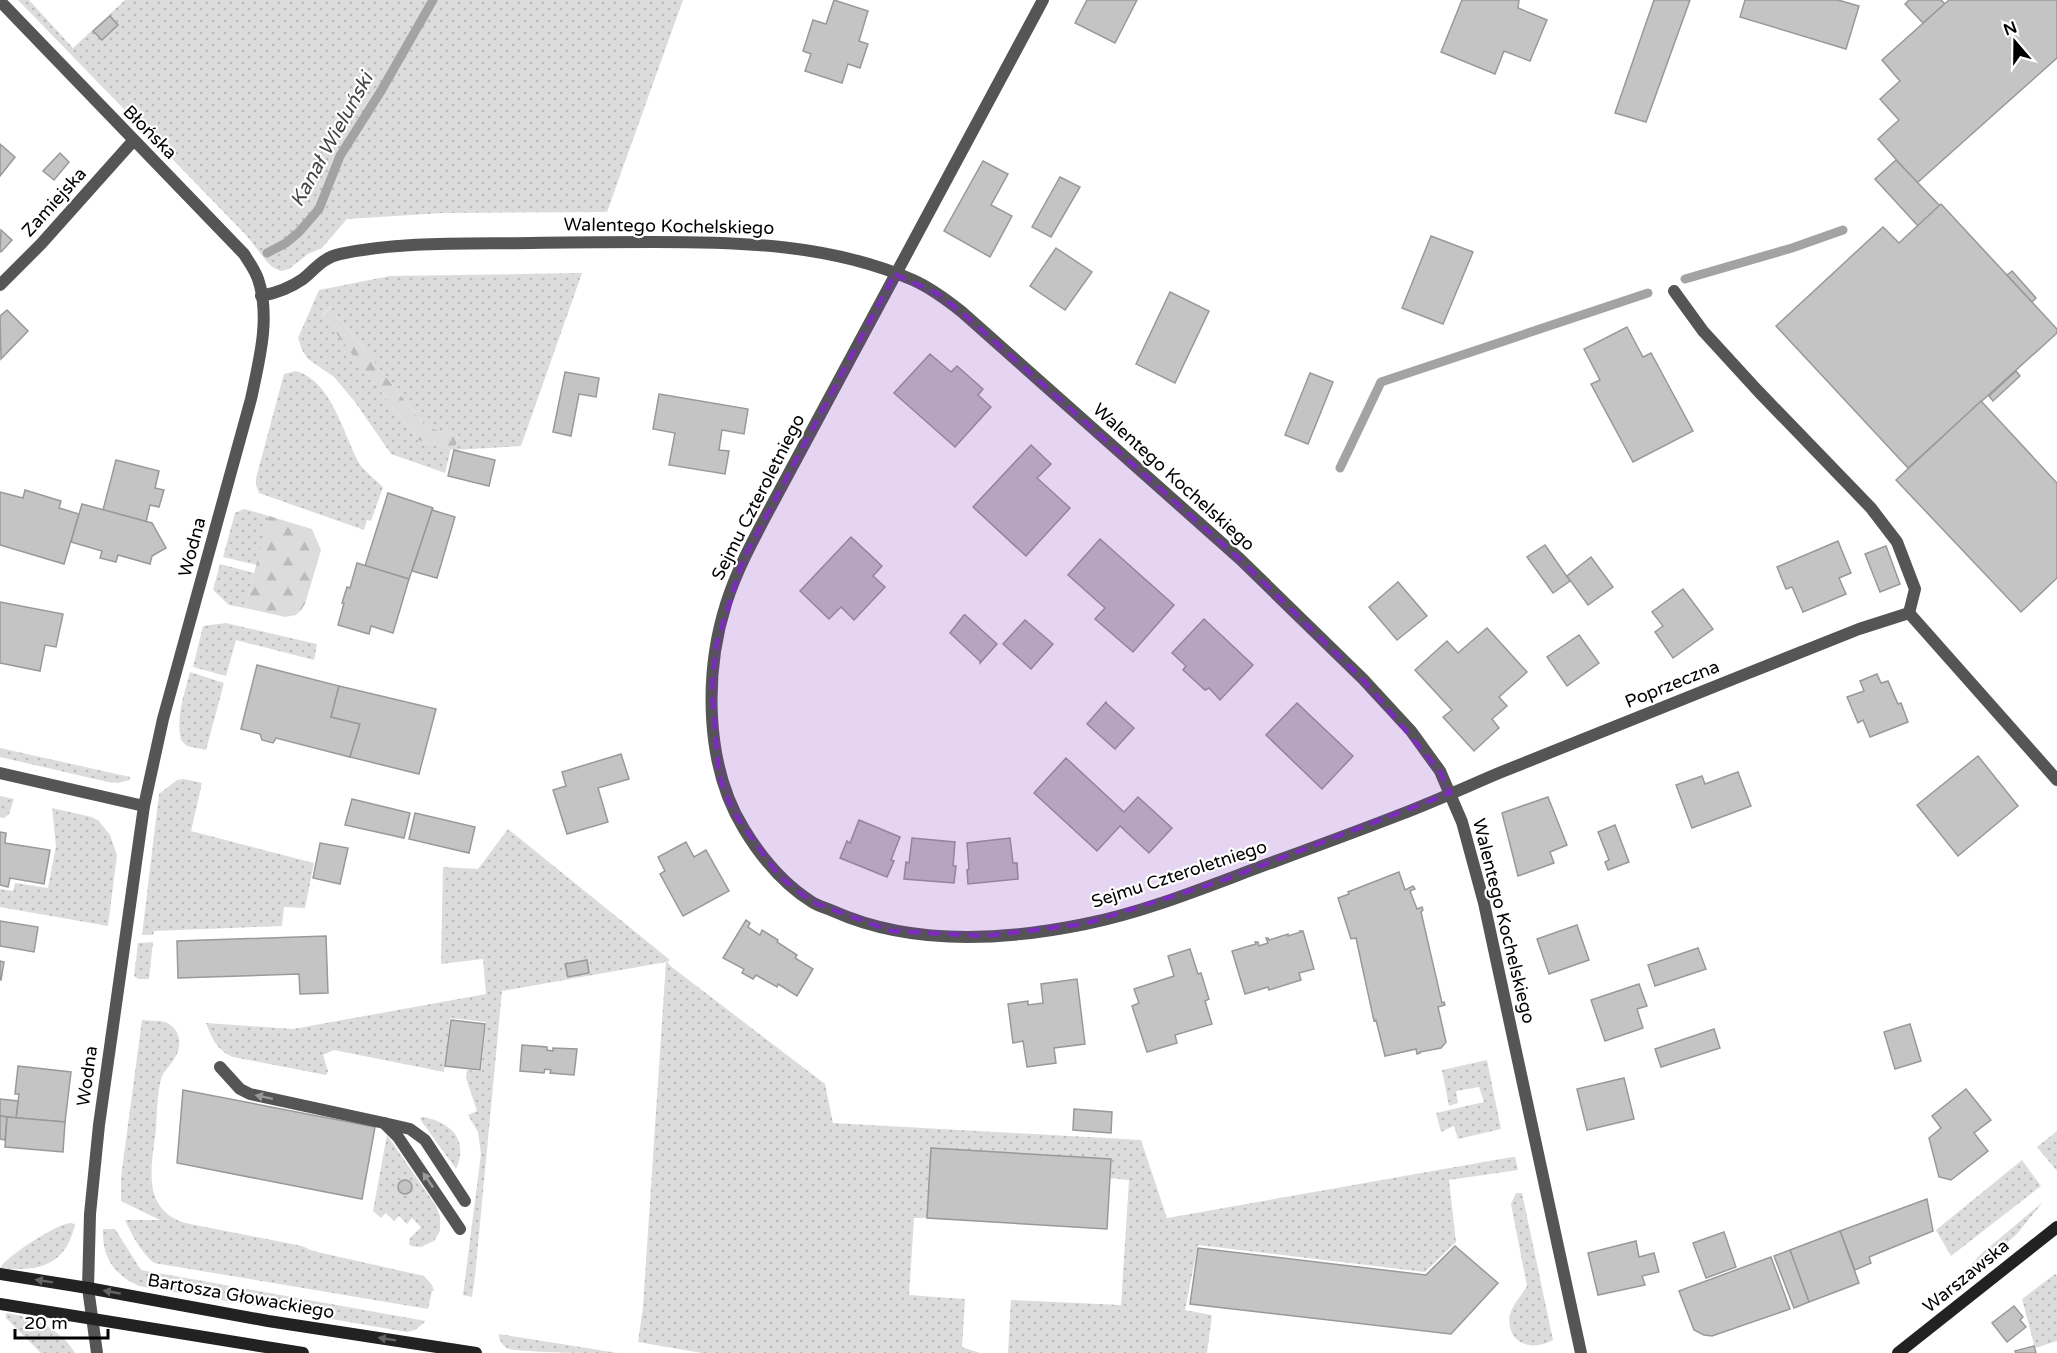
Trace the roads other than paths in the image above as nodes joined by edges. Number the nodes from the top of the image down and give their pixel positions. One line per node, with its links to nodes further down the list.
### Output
1 (1043, 0): 4 (street, Sejmu Czteroletniego)
2 (0, 1): 3 (street, Błońska)
3 (133, 141): 5 (street, Zamiejska); 7 (street, Błońska)
4 (895, 274): 7 (street, Walentego Kochelskiego); 11 (street, Walentego Kochelskiego); 11 (street, Sejmu Czteroletniego)
5 (0, 285)
6 (1674, 291): 8 (street)
7 (261, 296): 12 (street, Wodna)
8 (1909, 613): 10 (street); 11 (street, Poprzeczna)
9 (0, 773): 12 (street)
10 (2057, 780)
11 (1451, 793): 25 (street, Walentego Kochelskiego)
12 (144, 806): 19 (street, Wodna)
13 (220, 1067): 14 (street, one-way to 13)
14 (384, 1123): 15 (street); 17 (street, one-way to 14)
15 (465, 1201)
16 (2057, 1227): 26 (street, Warszawska)
17 (460, 1229)
18 (0, 1274): 19 (street, Bartosza Głowackiego, one-way to 18)
19 (87, 1288): 21 (street, Wodna); 24 (street, Bartosza Głowackiego, one-way to 19)
20 (0, 1304): 21 (street)
21 (91, 1318): 22 (street, Wodna); 23 (street)
22 (97, 1353)
23 (303, 1353)
24 (476, 1353)
25 (1581, 1353)
26 (1898, 1353)

